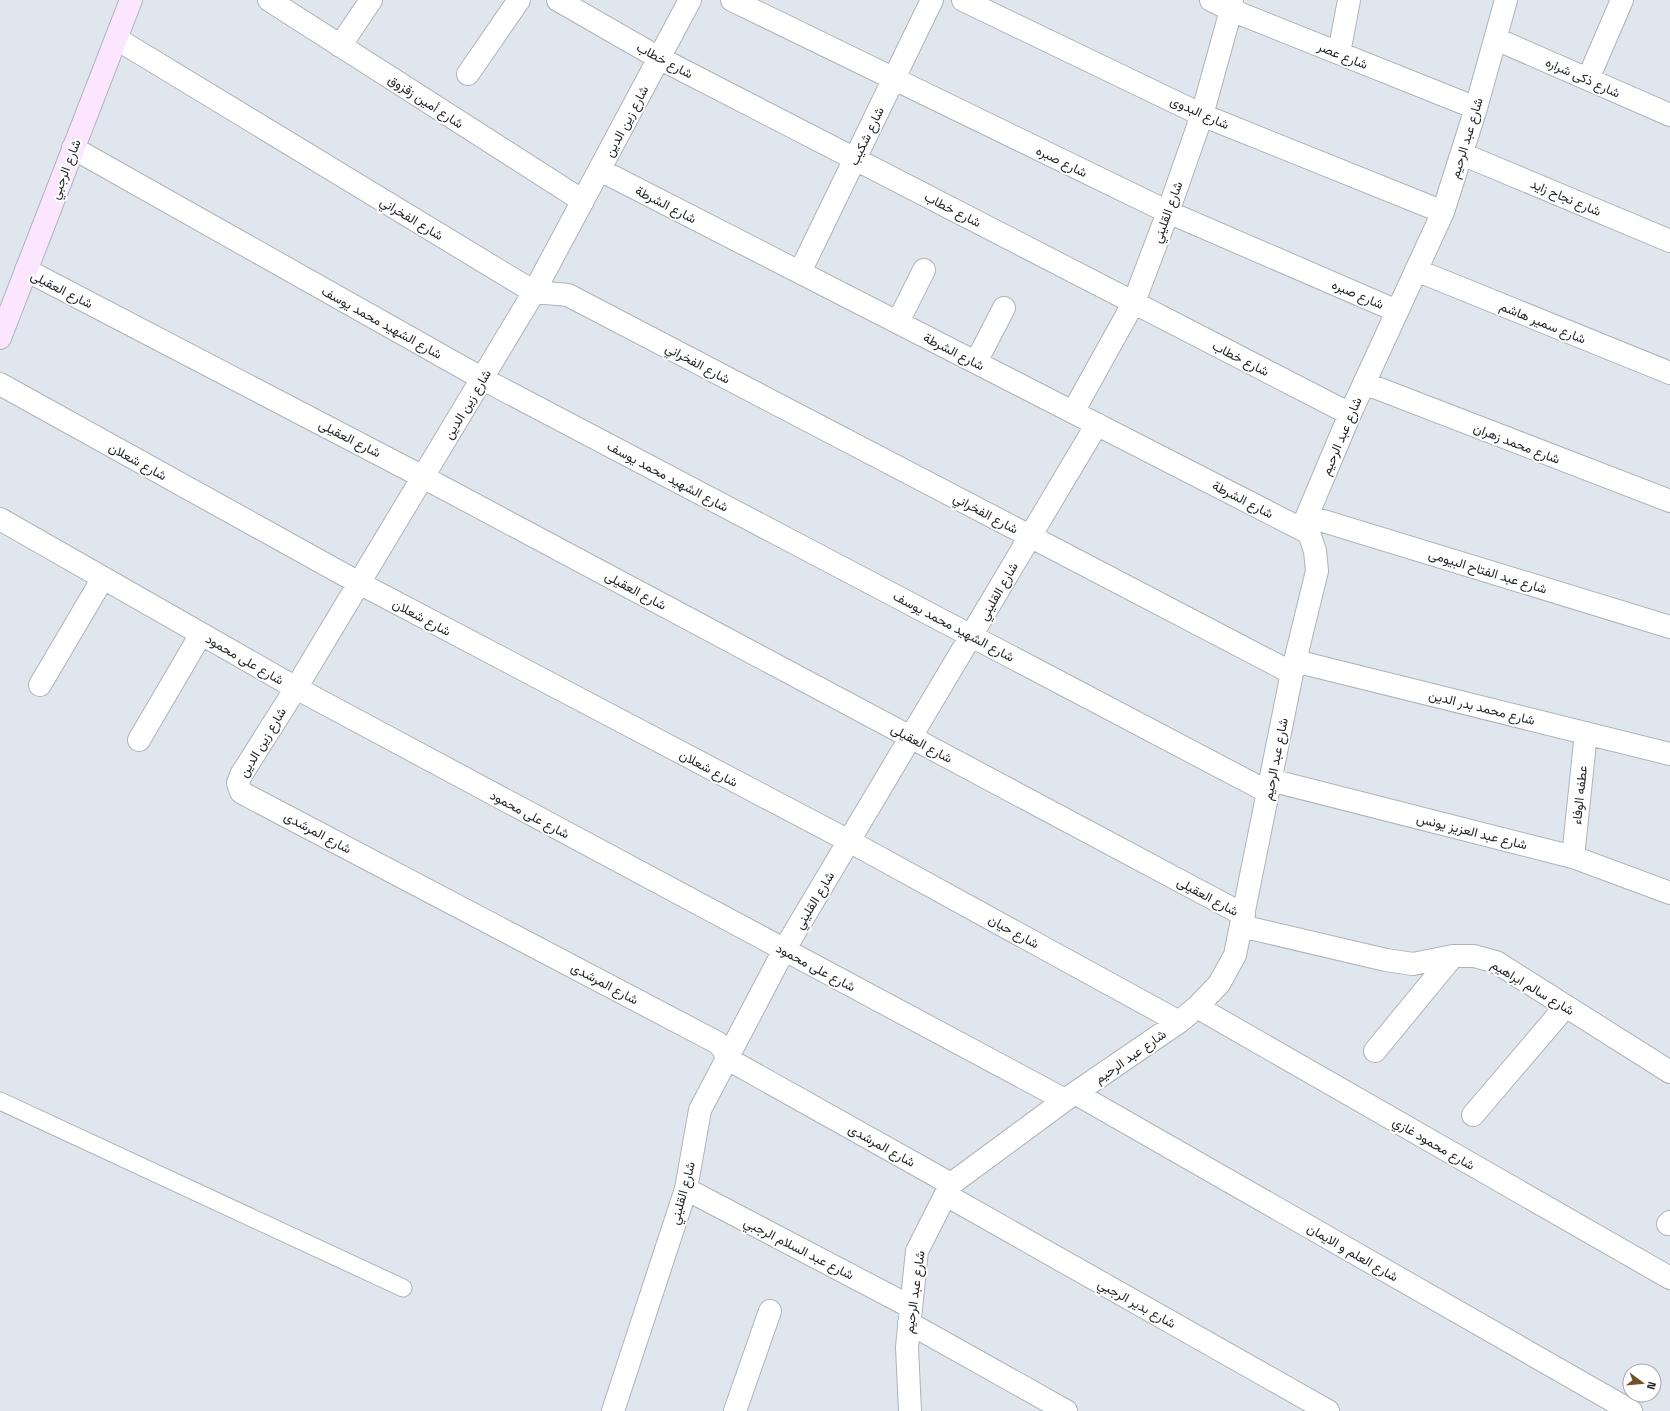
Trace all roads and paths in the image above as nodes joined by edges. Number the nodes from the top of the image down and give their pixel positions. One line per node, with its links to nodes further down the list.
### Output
1 (131, 0): 16 (main road, شارع الرجبي)
2 (269, 0): 17 (street, شارع أمين زقزوق)
3 (371, 0): 17 (street)
4 (519, 0): 20 (street)
5 (558, 0): 19 (street, شارع خطاب)
6 (690, 0): 19 (street, شارع زين الدين)
7 (732, 0): 21 (street, شارع صبره)
8 (932, 0): 21 (street, شارع شكيب)
9 (963, 0): 24 (street, شارع البدوى)
10 (1211, 0): 14 (street, شارع عصر)
11 (1349, 0): 18 (street)
12 (1622, 0): 22 (street)
13 (1501, 1): 15 (street, شارع عبد الرحيم)
14 (1232, 5): 18 (street, شارع عصر); 24 (street, شارع القليني)
15 (1496, 38): 22 (street, شارع ذكى شراره); 23 (street, شارع عبد الرحيم)
16 (116, 39): 26 (main road, شارع الرجبي); 38 (street, شارع الفخراني)
17 (340, 46): 30 (street, شارع أمين زقزوق)
18 (1339, 53): 23 (street, شارع عصر)
19 (659, 58): 28 (street, شارع خطاب); 29 (street, شارع زين الدين)
20 (468, 74)
21 (894, 79): 28 (street, شارع شكيب); 31 (street, شارع صبره)
22 (1588, 79): 25 (street, شارع ذكى شراره)
23 (1476, 108): 27 (street, شارع عبد الرحيم)
24 (1202, 114): 31 (street, شارع القليني); 32 (street, شارع البدوى)
25 (1670, 115)
26 (73, 148): 34 (main road, شارع الرجبي); 46 (street, شارع الشهيد محمد يوسف)
27 (1462, 154): 32 (street, شارع عبد الرحيم); 33 (street, شارع نجاح زايد)
28 (855, 159): 37 (street, شارع شكيب); 39 (street, شارع خطاب)
29 (600, 170): 30 (street, شارع زين الدين); 37 (street, شارع الشرطة)
30 (583, 201): 38 (street, شارع زين الدين)
31 (1168, 212): 39 (street, شارع القليني); 41 (street, شارع صبره)
32 (1443, 212): 36 (street, شارع عبد الرحيم)
33 (1670, 241)
34 (26, 270): 43 (main road, شارع الرجبي); 52 (street, شارع العقيلى)
35 (924, 270): 42 (street)
36 (1416, 270): 41 (street, شارع عبد الرحيم); 45 (street, شارع سمير هاشم)
37 (800, 272): 42 (street, شارع الشرطة)
38 (534, 292): 46 (street, شارع زين الدين); 56 (street, شارع الفخراني)
39 (1134, 302): 49 (street, شارع القليني); 50 (street, شارع خطاب)
40 (1004, 308): 44 (street)
41 (1397, 311): 47 (street, شارع عبد الرحيم)
42 (898, 322): 44 (street, شارع الشرطة)
43 (0, 338)
44 (976, 362): 49 (street, شارع الشرطة)
45 (1670, 373)
46 (483, 379): 52 (street, شارع زين الدين); 61 (street, شارع الشهيد محمد يوسف)
47 (1364, 383): 50 (street, شارع عبد الرحيم); 53 (street, شارع محمد زهران)
48 (0, 384): 58 (street, شارع شعلان)
49 (1073, 412): 51 (street, شارع الشرطة)
50 (1350, 414): 55 (street, شارع عبد الرحيم)
51 (1097, 424): 55 (street, شارع الشرطة); 56 (street, شارع القليني)
52 (423, 477): 58 (street, شارع زين الدين); 66 (street, شارع العقيلى)
53 (1670, 501)
54 (0, 519): 57 (street, شارع على محمود)
55 (1308, 524): 59 (street, شارع عبد الفتاح البيومى); 62 (street, شارع عبد الرحيم)
56 (1030, 536): 61 (street, شارع القليني); 62 (street, شارع الفخراني)
57 (103, 578): 60 (street, شارع على محمود); 63 (street)
58 (359, 583): 64 (street, شارع زين الدين); 71 (street, شارع شعلان)
59 (1670, 627)
60 (201, 634): 64 (street, شارع على محمود); 67 (street)
61 (972, 635): 66 (street, شارع القليني); 69 (street, شارع الشهيد محمد يوسف)
62 (1293, 667): 65 (street, شارع محمد بدر الدين); 69 (street, شارع عبد الرحيم)
63 (40, 685)
64 (296, 688): 70 (street, شارع زين الدين); 75 (street, شارع على محمود)
65 (1586, 733): 68 (street, شارع محمد بدر الدين); 72 (street, عطفه الوفاء)
66 (911, 737): 71 (street, شارع القليني); 74 (street, شارع العقيلى)
67 (139, 740)
68 (1670, 754)
69 (1269, 786): 72 (street, شارع عبد العزيز يونس); 74 (street, شارع عبد الرحيم)
70 (248, 796): 81 (street, شارع المرشدى)
71 (849, 841): 75 (street, شارع القليني); 79 (street, شارع حيان)
72 (1573, 857): 73 (street, شارع عبد العزيز يونس)
73 (1670, 893)
74 (1243, 920): 76 (street, شارع سالم ابراهيم); 78 (street, شارع عبد الرحيم)
75 (784, 950): 81 (street, شارع القليني); 83 (street, شارع على محمود)
76 (1453, 956): 77 (street, شارع سالم ابراهيم); 80 (street)
77 (1566, 1006): 82 (street, شارع سالم ابراهيم); 85 (street)
78 (1197, 1007): 79 (street, شارع عبد الرحيم); 88 (street, شارع محمود غازي)
79 (1179, 1022): 83 (street, شارع عبد الرحيم)
80 (1375, 1052)
81 (726, 1058): 86 (street, شارع المرشدى); 87 (street, شارع القليني)
82 (1670, 1072)
83 (1070, 1097): 86 (street, شارع عبد الرحيم); 97 (street, شارع العلم و الايمان)
84 (0, 1101): 89 (lane)
85 (1473, 1115)
86 (948, 1189): 91 (street, شارع عبد الرحيم); 96 (street, شارع بدير الرجبي)
87 (686, 1190): 91 (street, شارع عبد السلام الرجبي); 92 (street, شارع القليني)
88 (1670, 1278)
89 (403, 1288)
90 (770, 1311): 93 (street)
91 (910, 1315): 94 (street, شارع عبد الرحيم); 95 (street, شارع عبد السلام الرجبي)
92 (613, 1411)
93 (735, 1411)
94 (910, 1411)
95 (1066, 1411)
96 (1328, 1411)
97 (1631, 1411)

